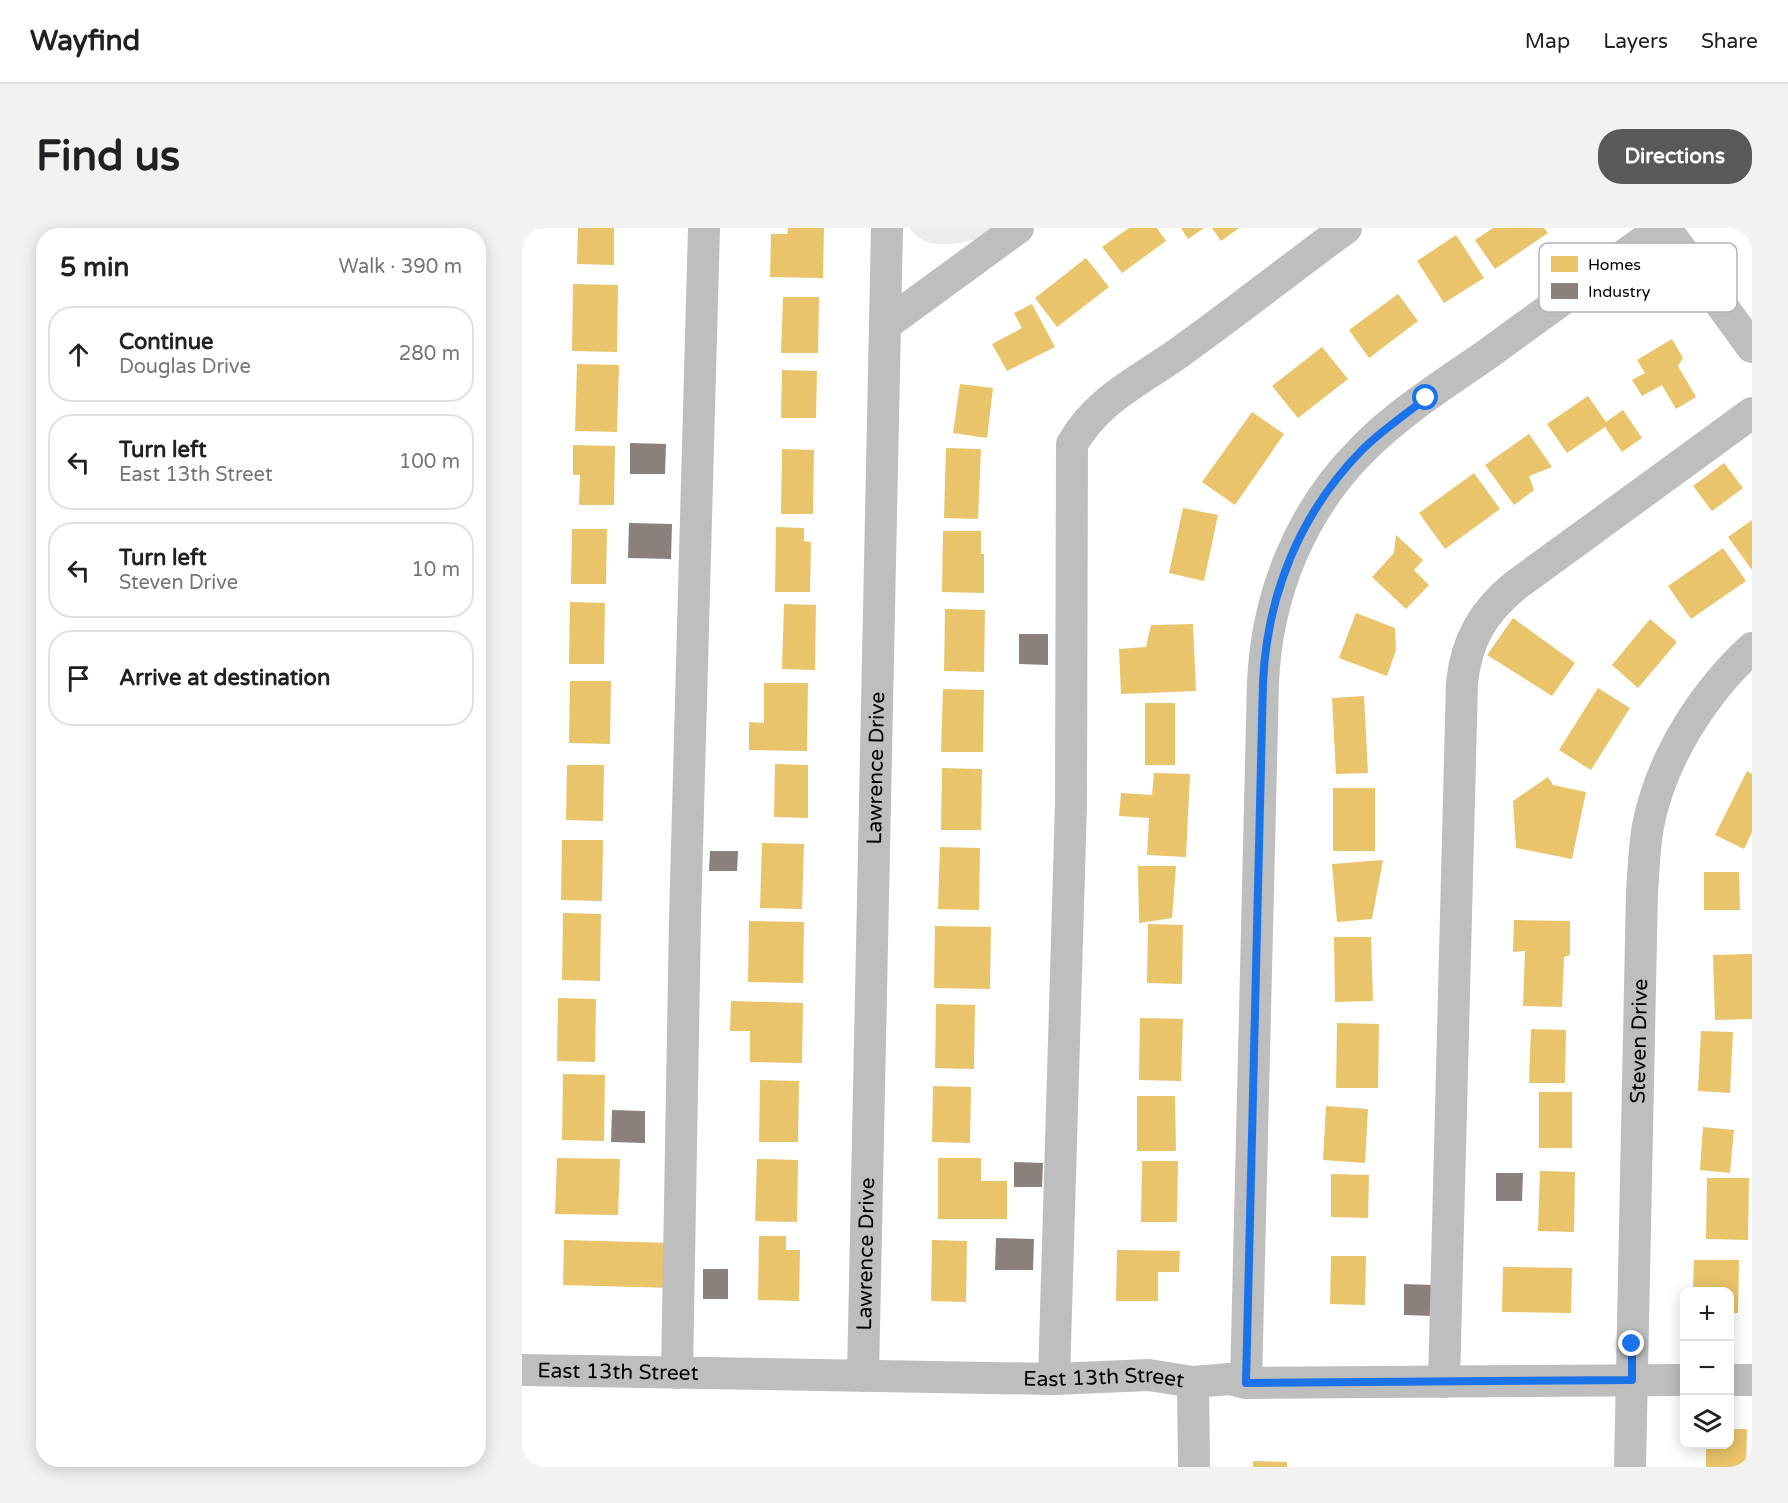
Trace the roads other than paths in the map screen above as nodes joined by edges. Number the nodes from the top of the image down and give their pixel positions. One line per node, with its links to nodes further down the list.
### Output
1 (704, 228): 15 (street)
2 (887, 228): 10 (street, Lawrence Drive)
3 (1018, 228): 10 (street)
4 (1346, 228): 17 (street)
5 (1664, 228): 6 (street); 7 (street)
6 (1643, 243)
7 (1675, 243)
8 (1546, 312): 24 (street)
9 (1726, 312): 11 (street)
10 (885, 325): 16 (street, Lawrence Drive)
11 (1752, 347)
12 (1752, 413): 23 (street)
13 (1752, 648): 18 (street, Steven Drive)
14 (522, 1370): 15 (street, East 13th Street)
15 (677, 1373): 16 (street, East 13th Street)
16 (863, 1376): 17 (street, East 13th Street)
17 (1054, 1379): 22 (street, East 13th Street)
18 (1632, 1380): 19 (street, East 13th Street); 23 (street, East 13th Street); 26 (street, Steven Drive)
19 (1680, 1380)
20 (1734, 1380): 21 (street)
21 (1752, 1380)
22 (1193, 1382): 24 (street, East 13th Street); 25 (street)
23 (1444, 1382): 24 (street, East 13th Street)
24 (1246, 1383)
25 (1194, 1467)
26 (1630, 1467)

